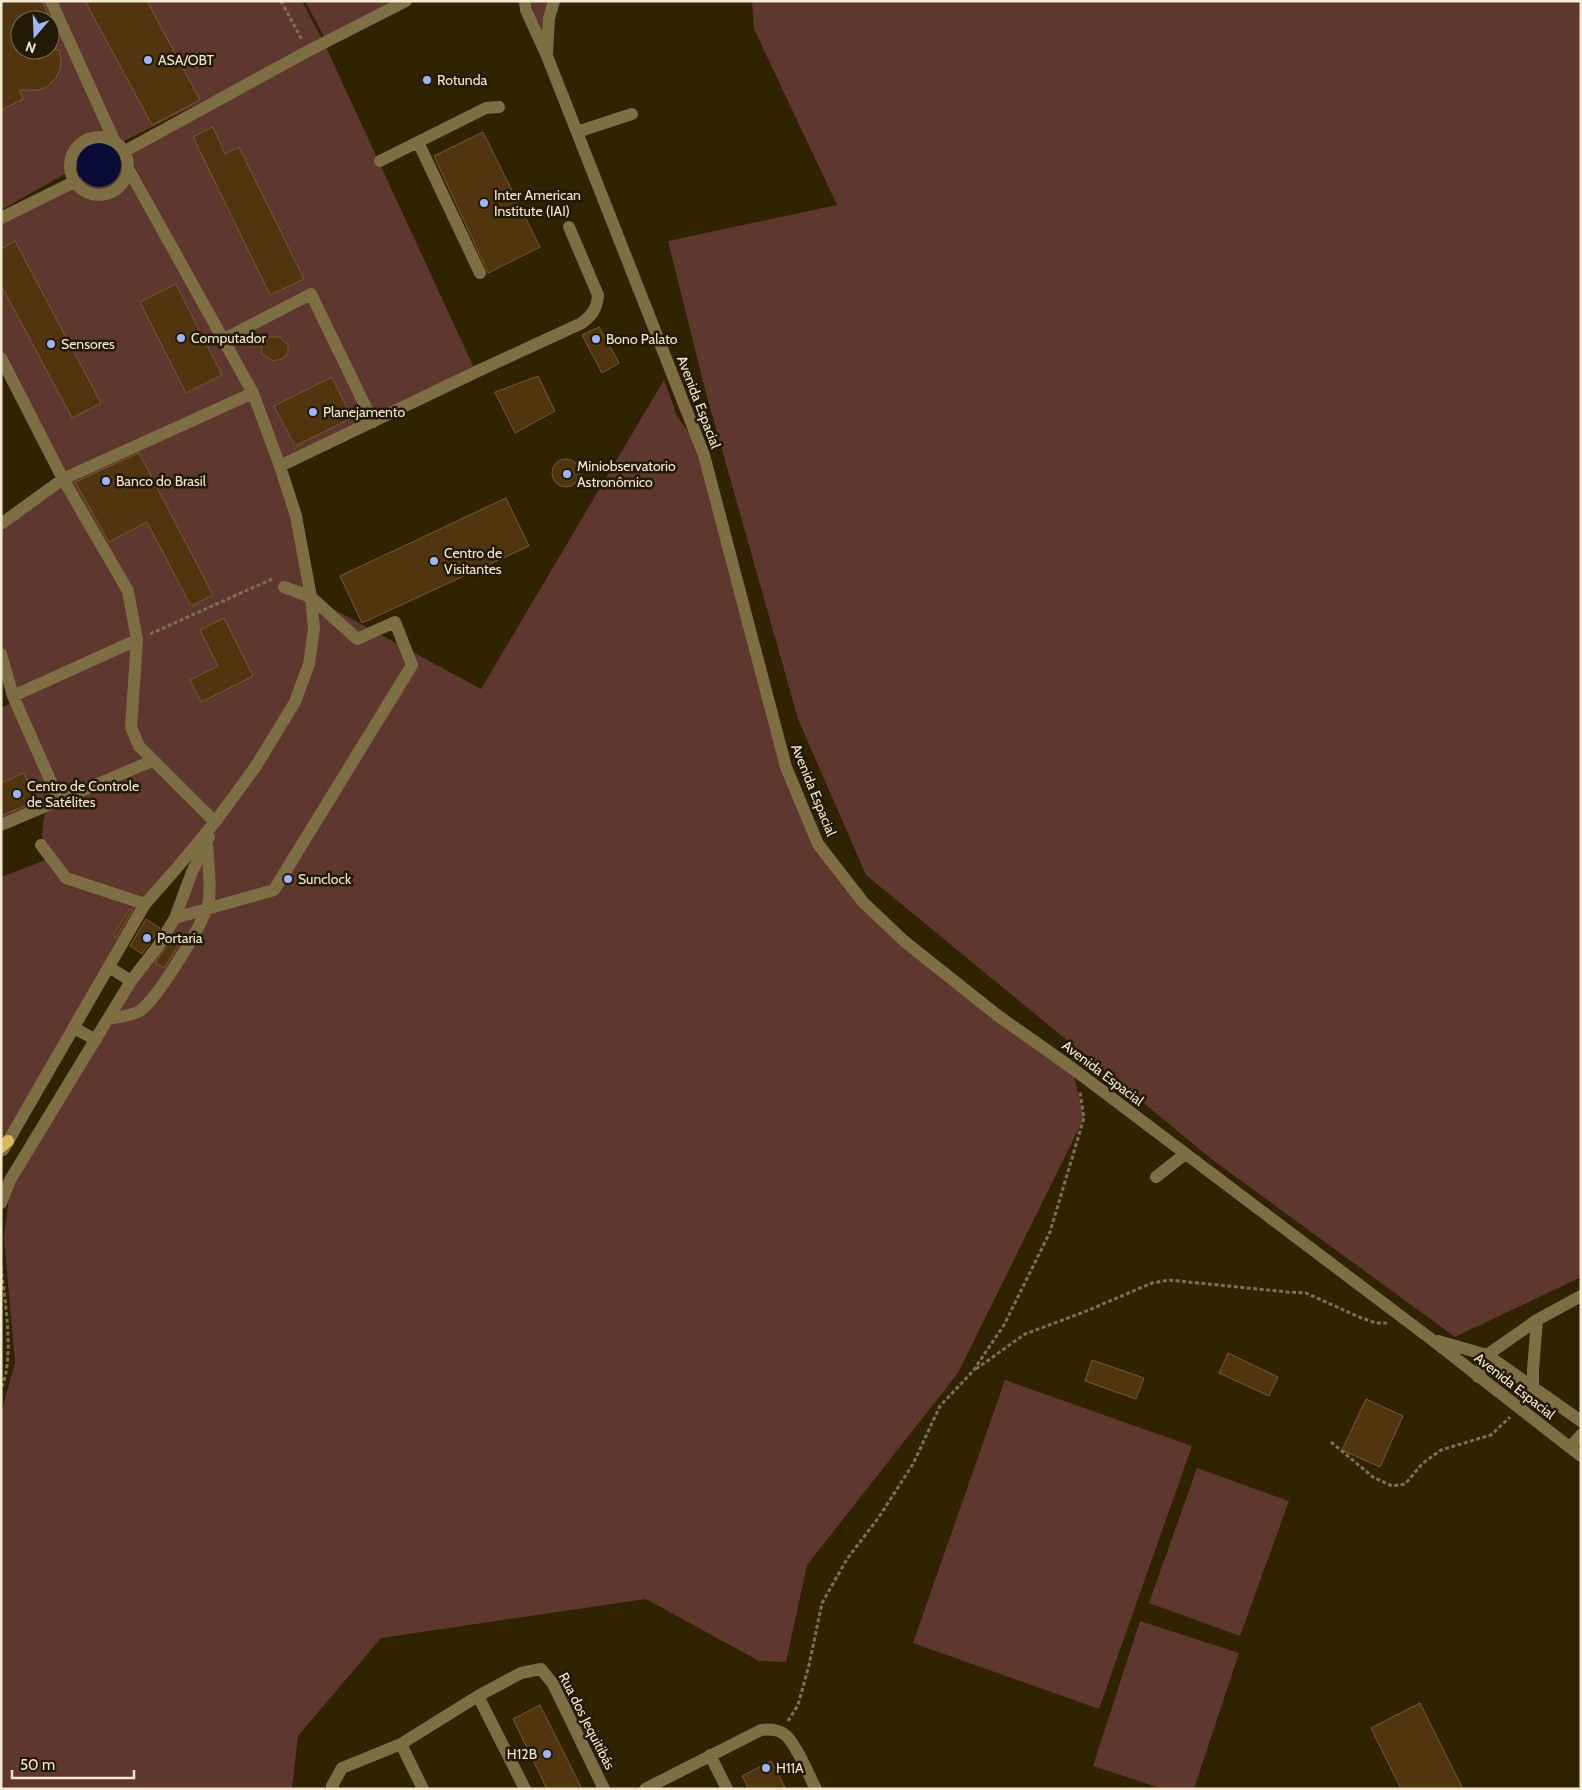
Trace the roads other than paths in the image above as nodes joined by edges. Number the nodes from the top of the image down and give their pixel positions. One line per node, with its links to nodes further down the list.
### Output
1 (50, 1): 9 (lane)
2 (406, 1): 11 (lane)
3 (525, 1): 5 (lane, Avenida Espacial)
4 (554, 1): 5 (lane)
5 (547, 56): 8 (lane, Avenida Espacial)
6 (499, 107): 10 (lane)
7 (632, 114): 8 (lane)
8 (577, 132): 46 (lane, Avenida Espacial)
9 (114, 140): 11 (lane); 14 (lane)
10 (418, 142): 12 (lane); 17 (lane)
11 (125, 151): 13 (lane)
12 (380, 161)
13 (128, 170): 14 (lane); 18 (lane)
14 (74, 182): 15 (lane)
15 (1, 218)
16 (569, 227): 21 (lane)
17 (480, 273)
18 (224, 338): 20 (lane); 21 (lane)
19 (1, 358): 23 (lane)
20 (253, 393): 22 (lane); 23 (lane)
21 (373, 422): 22 (lane)
22 (280, 466): 26 (lane)
23 (63, 479): 24 (lane); 27 (lane)
24 (1, 524)
25 (281, 582): 26 (lane)
26 (310, 597): 32 (lane); 37 (lane)
27 (136, 640): 29 (lane); 30 (lane)
28 (1, 654): 29 (lane)
29 (14, 696): 31 (lane)
30 (152, 760): 31 (lane); 32 (lane)
31 (59, 800): 33 (lane)
32 (215, 822): 34 (lane); 36 (lane)
33 (1, 825)
34 (207, 841): 37 (lane); 38 (lane)
35 (41, 845): 36 (lane)
36 (145, 904): 39 (lane)
37 (206, 910): 38 (lane); 41 (lane)
38 (175, 918): 40 (lane)
39 (109, 967): 40 (lane); 42 (lane)
40 (131, 981): 41 (lane)
41 (108, 1019): 43 (lane)
42 (74, 1028): 43 (lane); 44 (lane)
43 (96, 1040): 48 (lane)
44 (5, 1144): 45 (lane)
45 (1, 1152)
46 (1185, 1154): 47 (lane); 51 (lane, Avenida Espacial)
47 (1156, 1177)
48 (1, 1203)
49 (1581, 1296): 50 (lane)
50 (1537, 1320): 52 (lane); 54 (lane)
51 (1431, 1339): 52 (lane, Avenida Espacial); 53 (lane, Avenida Espacial)
52 (1487, 1355): 53 (lane); 54 (lane, Avenida Espacial)
53 (1478, 1377): 57 (lane, Avenida Espacial)
54 (1533, 1387): 55 (lane, Avenida Espacial)
55 (1581, 1421)
56 (1581, 1435): 57 (lane)
57 (1570, 1447): 58 (lane, Avenida Espacial)
58 (1581, 1456)
59 (478, 1696): 60 (lane); 64 (lane); 65 (lane, Rua dos Jequitibás)
60 (401, 1744): 62 (lane); 63 (lane)
61 (710, 1755): 66 (lane); 67 (lane); 68 (lane)
62 (333, 1787)
63 (423, 1789)
64 (525, 1789)
65 (604, 1789)
66 (645, 1789)
67 (728, 1789)
68 (816, 1789)

